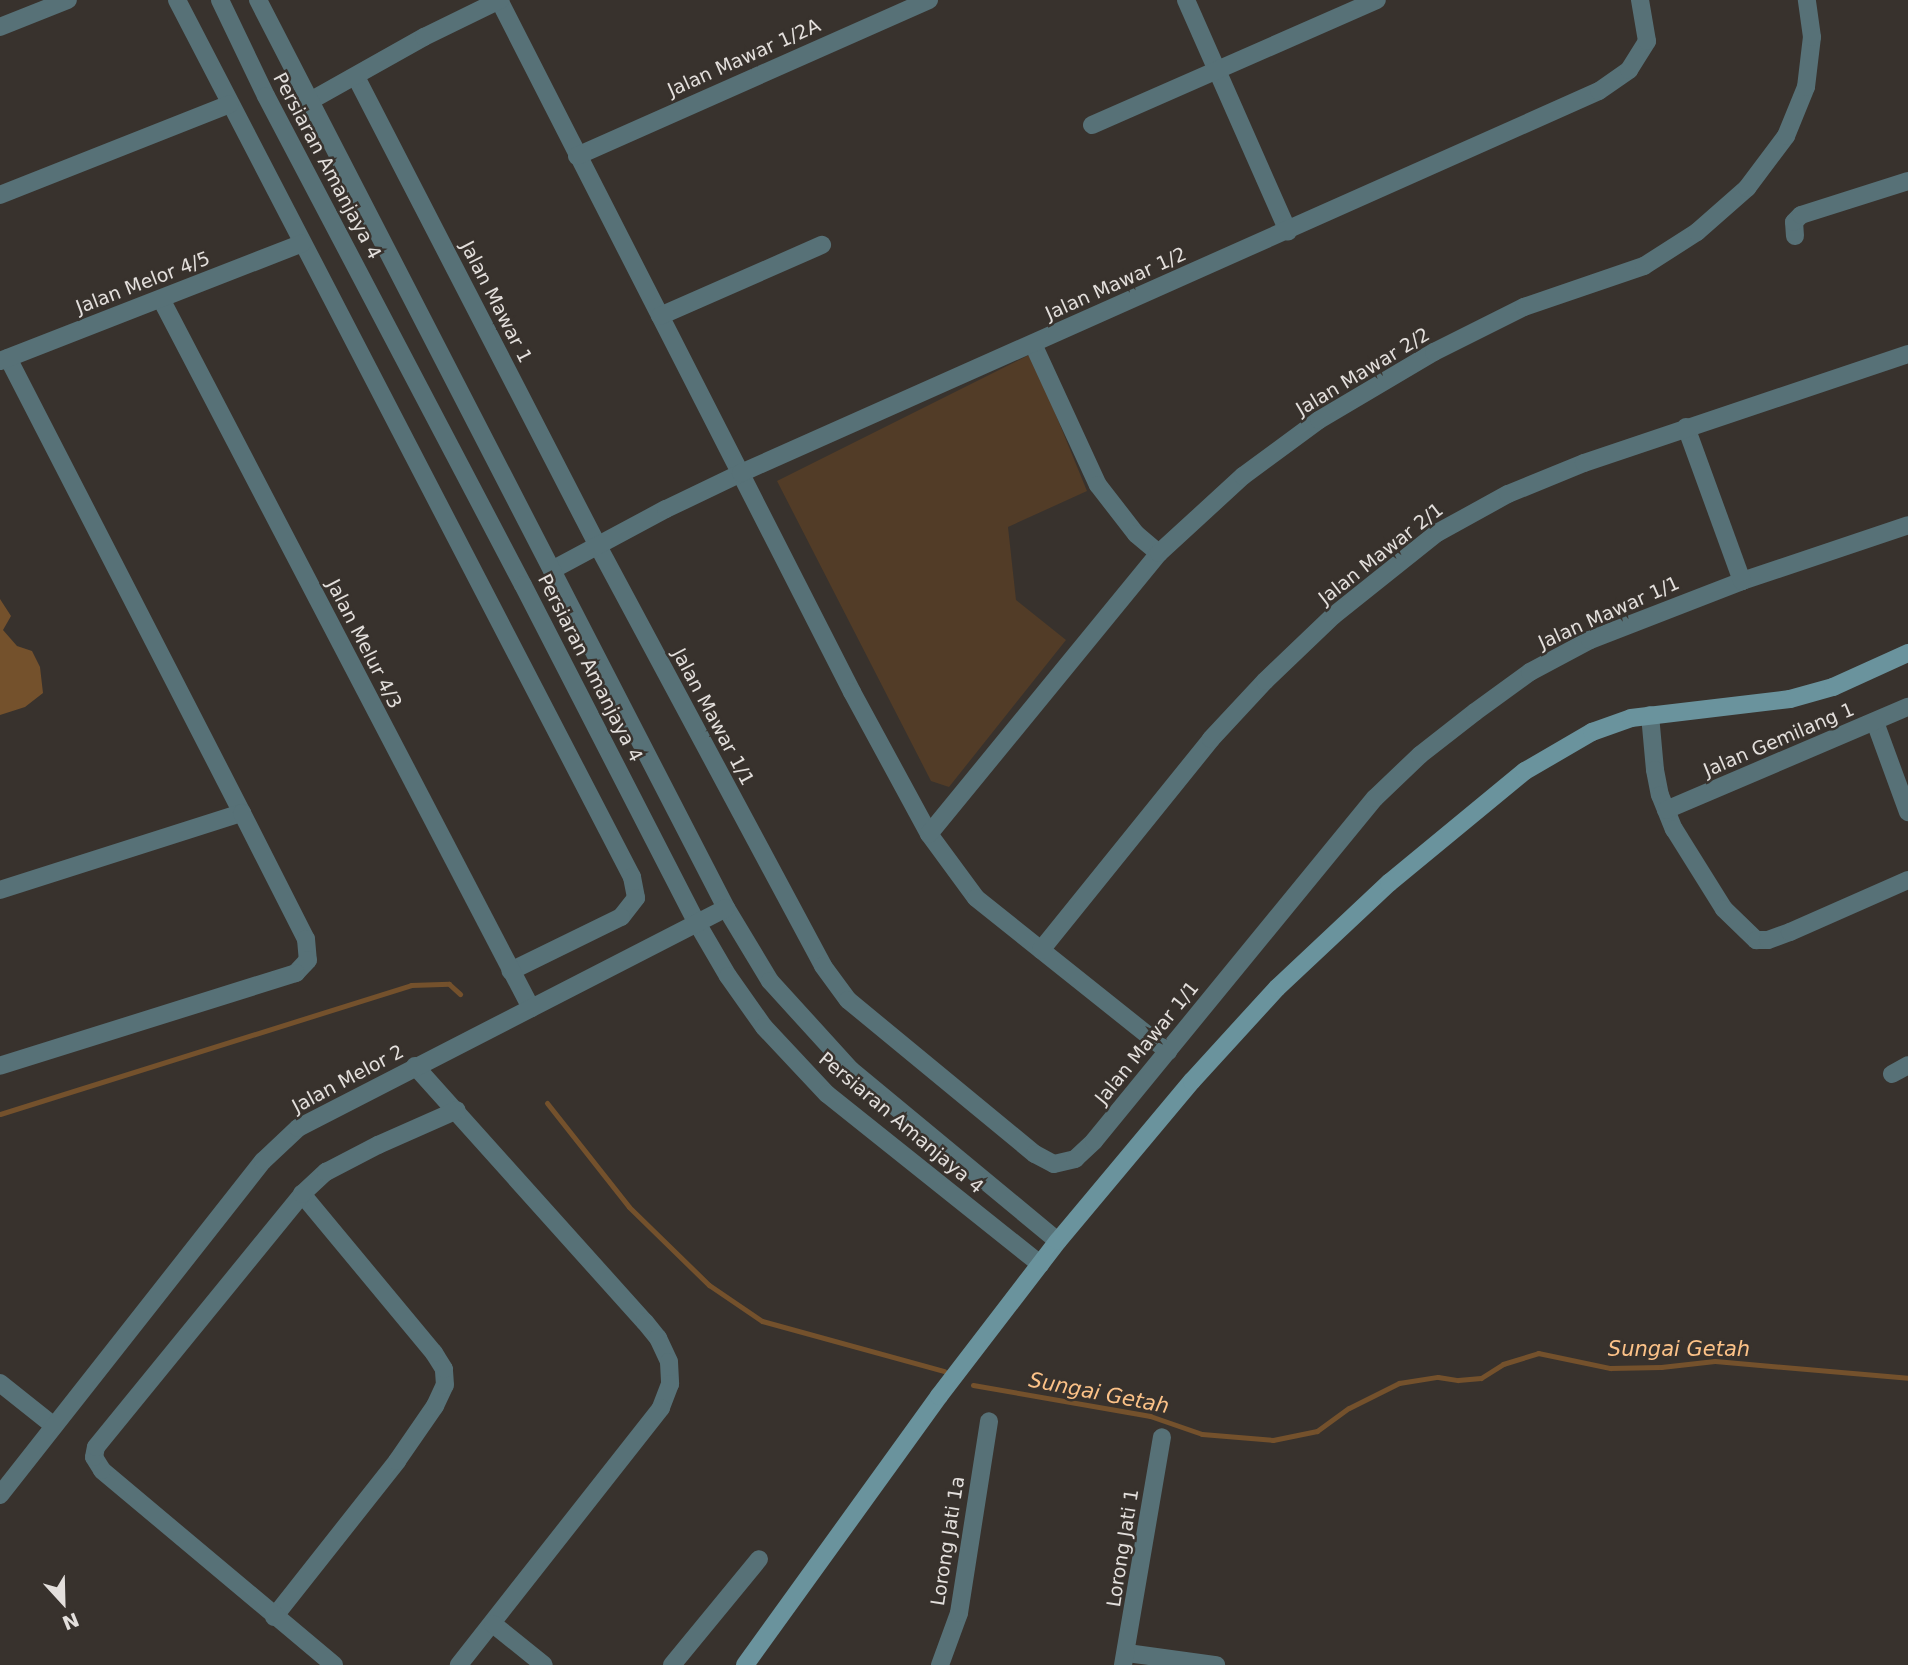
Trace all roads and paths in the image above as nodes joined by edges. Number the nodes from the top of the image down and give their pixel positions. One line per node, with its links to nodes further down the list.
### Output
1 (68, 0): 11 (street)
2 (177, 0): 15 (street)
3 (219, 0): 47 (street, Persiaran Amanjaya 4)
4 (258, 0): 14 (street, Persiaran Amanjaya 4)
5 (499, 0): 13 (street); 17 (street)
6 (929, 0): 17 (street, Jalan Mawar 1/2A)
7 (1186, 0): 12 (street)
8 (1377, 0): 12 (street)
9 (1640, 0): 20 (street, Jalan Mawar 1/2)
10 (1807, 0): 33 (street, Jalan Mawar 2/2)
11 (0, 27)
12 (1217, 70): 16 (street); 20 (street)
13 (356, 77): 14 (street); 32 (street, Jalan Mawar 1)
14 (310, 101): 34 (street, Persiaran Amanjaya 4)
15 (230, 104): 19 (street); 22 (street)
16 (1092, 125)
17 (577, 156): 25 (street)
18 (1908, 181): 21 (street)
19 (0, 195)
20 (1288, 231): 26 (street, Jalan Mawar 1/2)
21 (1795, 236)
22 (302, 243): 24 (street, Jalan Melor 4/5); 49 (street)
23 (822, 246): 25 (street)
24 (161, 299): 28 (street, Jalan Melor 4/5); 49 (street, Jalan Melur 4/3)
25 (660, 316): 30 (street)
26 (1032, 344): 30 (street, Jalan Mawar 1/2); 33 (street)
27 (1908, 354): 29 (street, Jalan Mawar 2/1)
28 (4, 359): 42 (street)
29 (1686, 427): 35 (street); 48 (street, Jalan Mawar 2/1)
30 (741, 473): 32 (street, Jalan Mawar 1/2); 43 (street)
31 (1908, 526): 35 (street, Jalan Mawar 1/1)
32 (598, 546): 34 (street, Jalan Mawar 1/2); 51 (street, Jalan Mawar 1/1)
33 (1159, 553): 43 (street, Jalan Mawar 2/2)
34 (552, 570): 46 (street, Persiaran Amanjaya 4)
35 (1742, 581): 51 (street, Jalan Mawar 1/1)
36 (1908, 653): 38 (main road)
37 (1908, 707): 39 (street, Jalan Gemilang 1)
38 (1650, 715): 40 (street); 58 (main road)
39 (1875, 722): 40 (street, Jalan Gemilang 1); 41 (street)
40 (1666, 810): 44 (street)
41 (1908, 812)
42 (242, 813): 45 (street); 53 (street)
43 (929, 834): 48 (street)
44 (1908, 880)
45 (0, 890)
46 (726, 908): 47 (street, Jalan Melor 2); 58 (street, Persiaran Amanjaya 4)
47 (697, 923): 50 (street, Jalan Melor 2); 59 (street, Persiaran Amanjaya 4)
48 (1041, 950): 51 (street)
49 (510, 971): 50 (street, Jalan Melur 4/3)
50 (531, 1008): 54 (street, Jalan Melor 2)
51 (1168, 1051)
52 (1908, 1065): 55 (street)
53 (0, 1066)
54 (415, 1066): 56 (street); 62 (street, Jalan Melor 2)
55 (1892, 1074)
56 (457, 1110): 57 (street); 67 (street)
57 (302, 1194): 66 (street); 66 (street)
58 (1058, 1241): 59 (main road)
59 (1040, 1264): 73 (main road)
60 (0, 1383): 62 (street)
61 (989, 1421): 74 (street, Lorong Jati 1a)
62 (54, 1426): 64 (street, Jalan Melor 2)
63 (1162, 1437): 68 (street, Lorong Jati 1)
64 (0, 1495)
65 (759, 1559): 72 (street)
66 (274, 1617): 69 (street)
67 (492, 1624): 70 (street); 71 (street)
68 (1125, 1659): 75 (street)
69 (334, 1665)
70 (459, 1665)
71 (544, 1665)
72 (672, 1665)
73 (745, 1665)
74 (940, 1665)
75 (1216, 1665)

